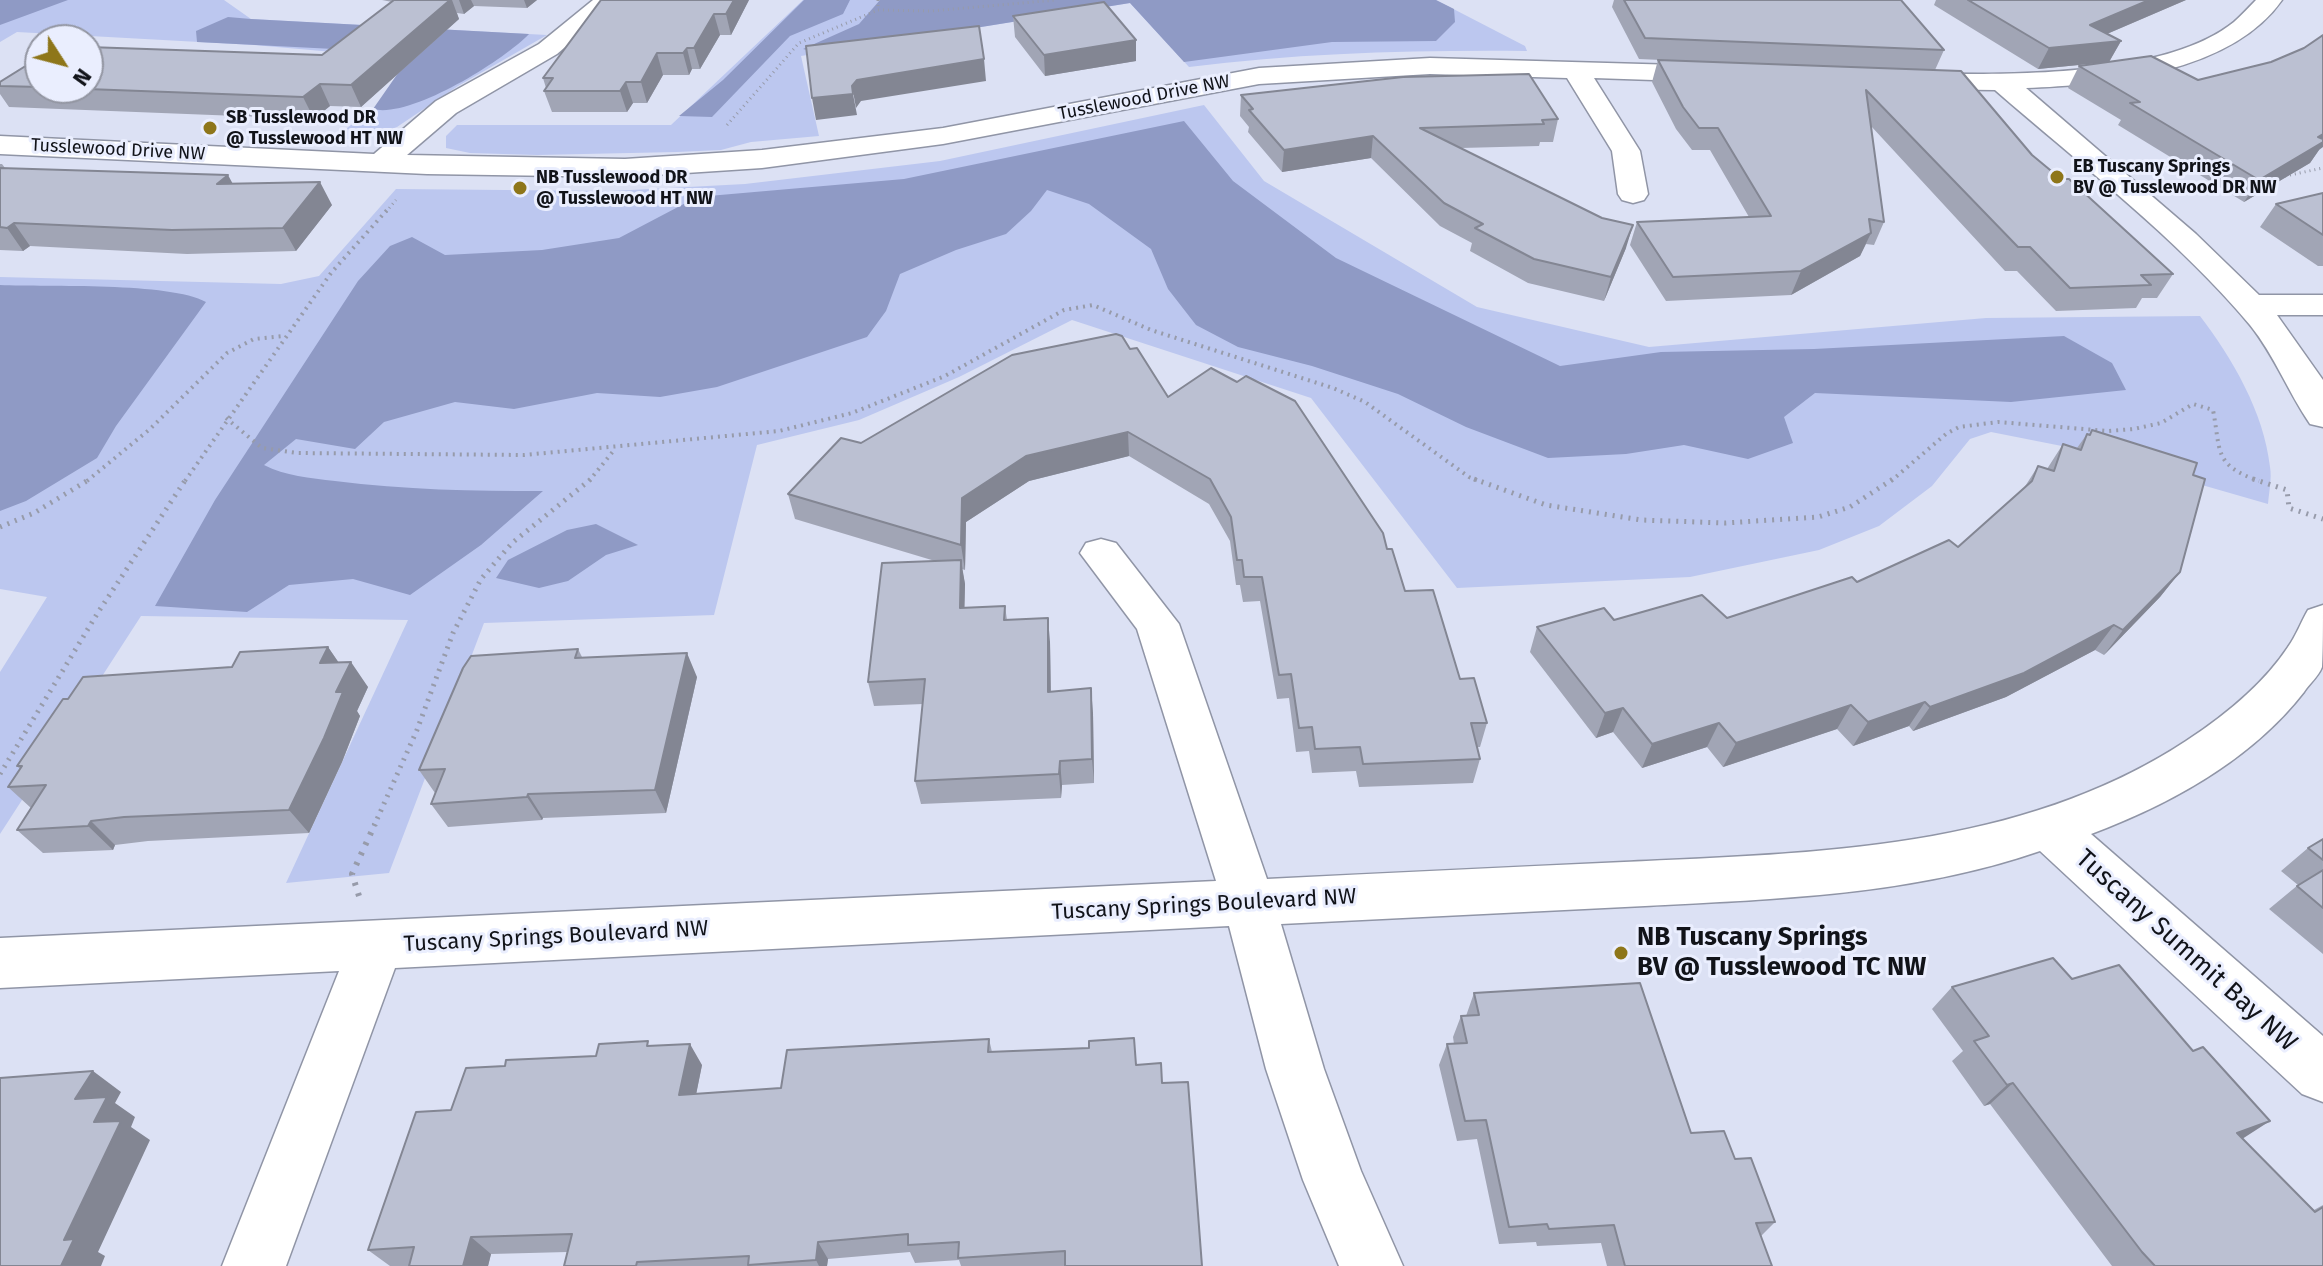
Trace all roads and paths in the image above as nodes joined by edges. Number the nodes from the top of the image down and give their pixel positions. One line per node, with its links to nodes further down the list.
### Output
1 (608, 0): 12 (street)
2 (878, 0): 5 (path)
3 (1056, 0): 5 (path)
4 (2270, 0): 9 (street)
5 (878, 10): 10 (path)
6 (1575, 70): 7 (street, Tusslewood Drive NW); 13 (street, Tusslewood Drive NW); 18 (street)
7 (1739, 75)
8 (1885, 80): 9 (street)
9 (2002, 82): 19 (street)
10 (725, 127)
11 (0, 145): 12 (street, Tusslewood Drive NW)
12 (381, 163): 13 (street, Tusslewood Drive NW)
13 (427, 165): 21 (path)
14 (2323, 168): 15 (path)
15 (2276, 178)
16 (2230, 182): 17 (path)
17 (2173, 187)
18 (1633, 194)
19 (2252, 305): 20 (street); 22 (street)
20 (2323, 305)
21 (285, 336): 23 (path); 26 (path)
22 (2323, 416)
23 (226, 418): 24 (path); 29 (path)
24 (616, 449): 25 (path); 32 (path)
25 (2323, 519)
26 (0, 527)
27 (1101, 553): 31 (street)
28 (2323, 621): 30 (street, Tuscany Springs Boulevard NW)
29 (0, 774)
30 (2049, 828): 31 (street, Tuscany Springs Boulevard NW); 34 (street, Tuscany Summit Bay NW)
31 (1249, 903): 32 (street, Tuscany Springs Boulevard NW); 36 (street)
32 (376, 946): 33 (street, Tuscany Springs Boulevard NW); 35 (street)
33 (0, 963)
34 (2323, 1074)
35 (254, 1266)
36 (1371, 1266)

